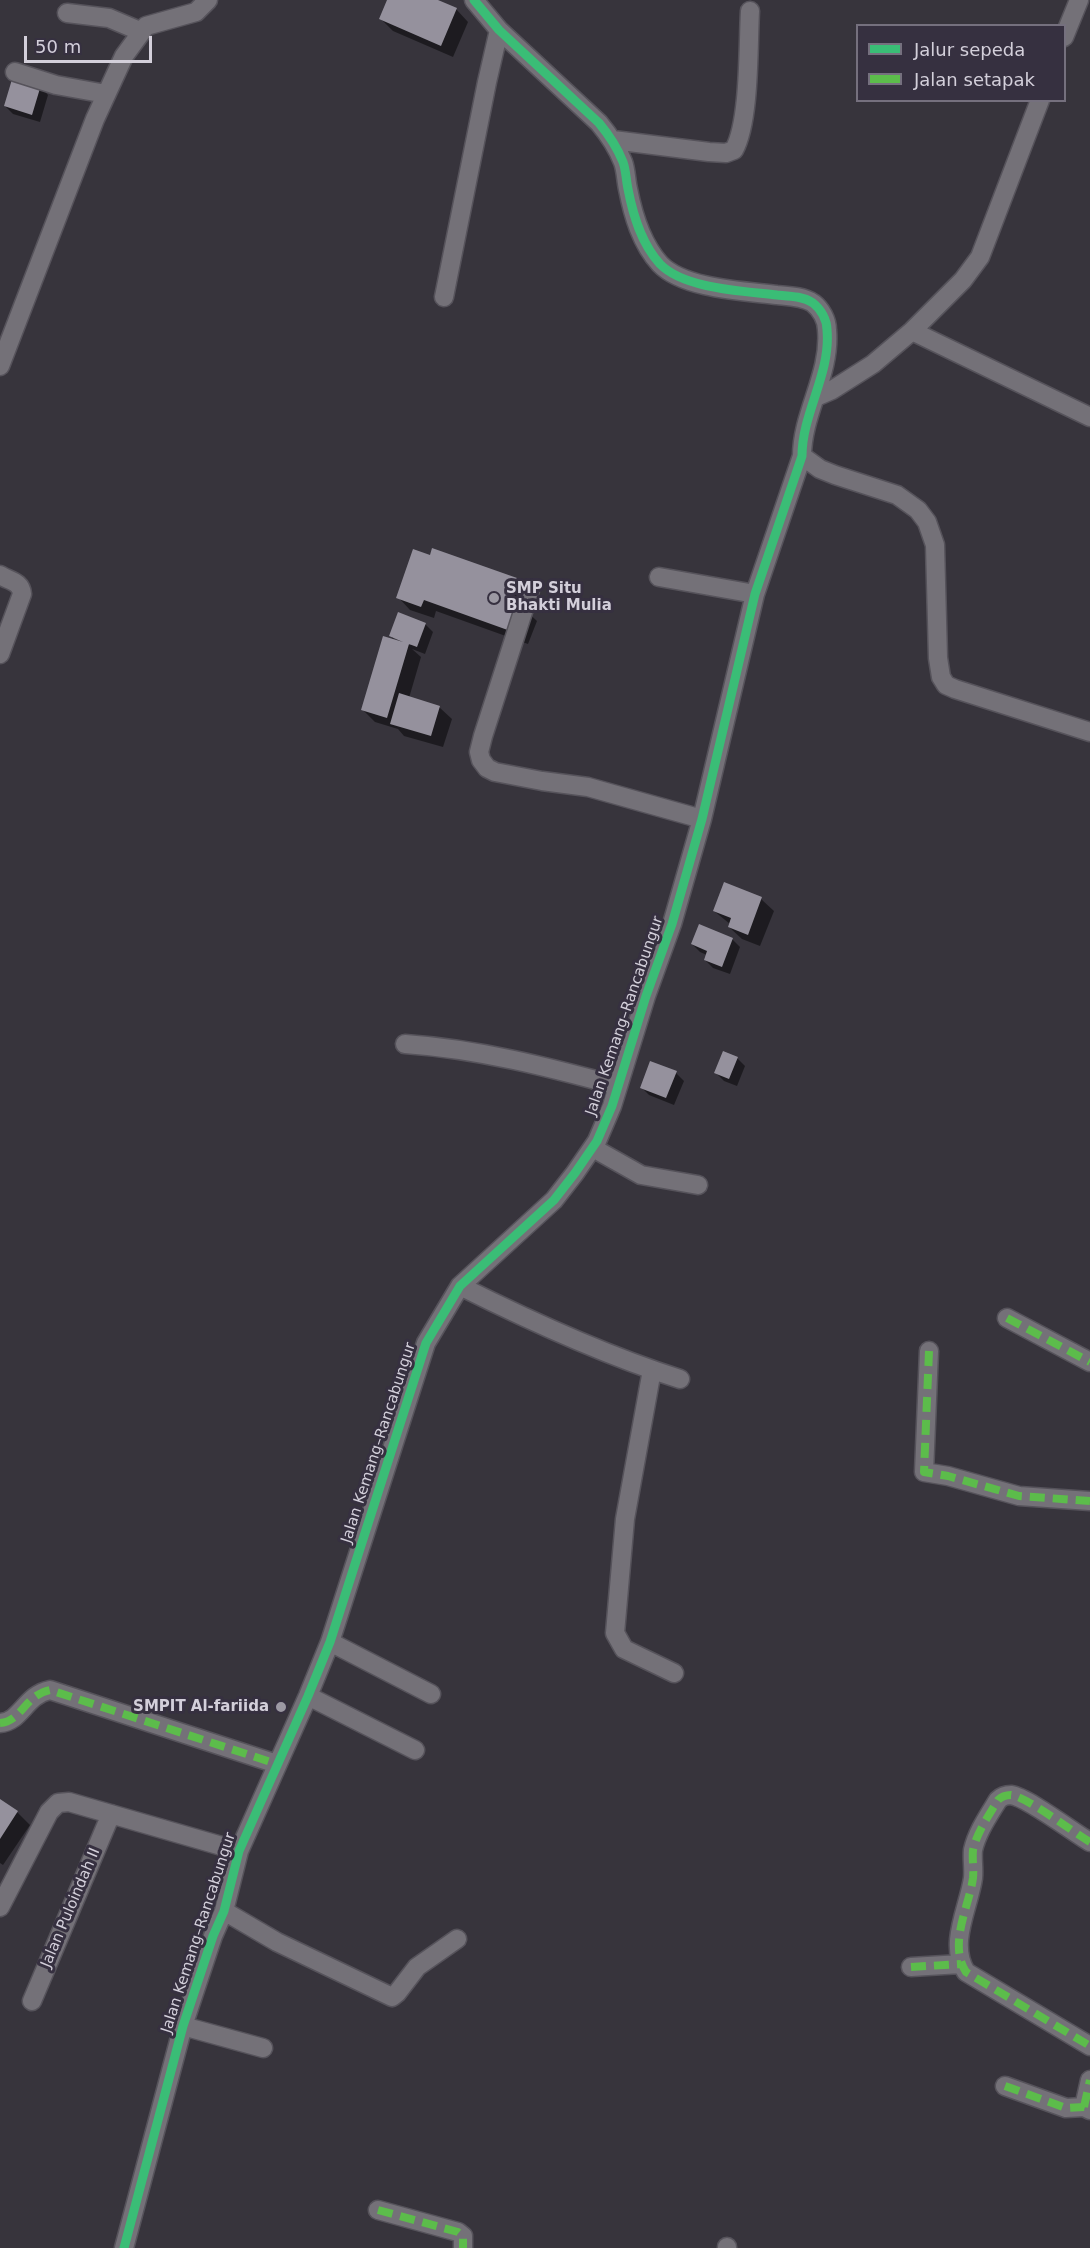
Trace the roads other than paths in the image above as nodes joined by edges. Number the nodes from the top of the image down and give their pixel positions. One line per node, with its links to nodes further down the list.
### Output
1 (208, 0): 7 (street)
2 (1079, 0): 8 (street)
3 (483, 3): 6 (street, Jalan Kemang–Rancabungur)
4 (750, 11): 12 (street)
5 (67, 13): 7 (street)
6 (499, 30): 12 (street, Jalan Kemang–Rancabungur); 13 (street)
7 (142, 32): 10 (street)
8 (1066, 34)
9 (15, 72): 10 (street)
10 (106, 94): 15 (street)
11 (1039, 102): 14 (street)
12 (613, 140): 16 (street, Jalan Kemang–Rancabungur)
13 (444, 297)
14 (912, 331): 16 (street); 17 (street)
15 (0, 366)
16 (816, 397): 18 (street, Jalan Kemang–Rancabungur)
17 (1090, 417)
18 (802, 456): 22 (street, Jalan Kemang–Rancabungur); 24 (street)
19 (0, 575): 23 (street)
20 (659, 577): 22 (street)
21 (530, 590): 25 (street)
22 (755, 594): 25 (street, Jalan Kemang–Rancabungur)
23 (0, 654)
24 (1090, 732)
25 (702, 819): 27 (street, Jalan Kemang–Rancabungur)
26 (405, 1044): 27 (street)
27 (618, 1086): 28 (street, Jalan Kemang–Rancabungur)
28 (593, 1148): 29 (street); 30 (street, Jalan Kemang–Rancabungur)
29 (698, 1185)
30 (460, 1286): 34 (street); 37 (street, Jalan Kemang–Rancabungur)
31 (1007, 1318): 33 (street)
32 (929, 1351): 36 (street)
33 (1090, 1362)
34 (652, 1370): 35 (street); 38 (street)
35 (680, 1379)
36 (1090, 1501)
37 (330, 1642): 39 (street); 40 (street, Jalan Kemang–Rancabungur)
38 (674, 1673)
39 (431, 1694)
40 (308, 1696): 42 (street); 43 (street, Jalan Kemang–Rancabungur)
41 (0, 1723): 43 (street)
42 (415, 1749)
43 (277, 1764): 46 (street, Jalan Kemang–Rancabungur)
44 (111, 1814): 46 (street); 47 (street); 52 (street, Jalan Puloindah II)
45 (1090, 1842): 50 (street)
46 (239, 1851): 48 (street, Jalan Kemang–Rancabungur)
47 (0, 1907)
48 (224, 1911): 49 (street); 53 (street, Jalan Kemang–Rancabungur)
49 (457, 1939)
50 (961, 1964): 51 (street); 54 (street)
51 (911, 1967)
52 (32, 2001)
53 (183, 2026): 55 (street); 60 (street, Jalan Kemang–Rancabungur)
54 (1090, 2046)
55 (263, 2048)
56 (1090, 2080): 58 (street)
57 (1005, 2086): 58 (street)
58 (1087, 2108)
59 (378, 2210): 61 (street)
60 (124, 2248)
61 (463, 2248)

